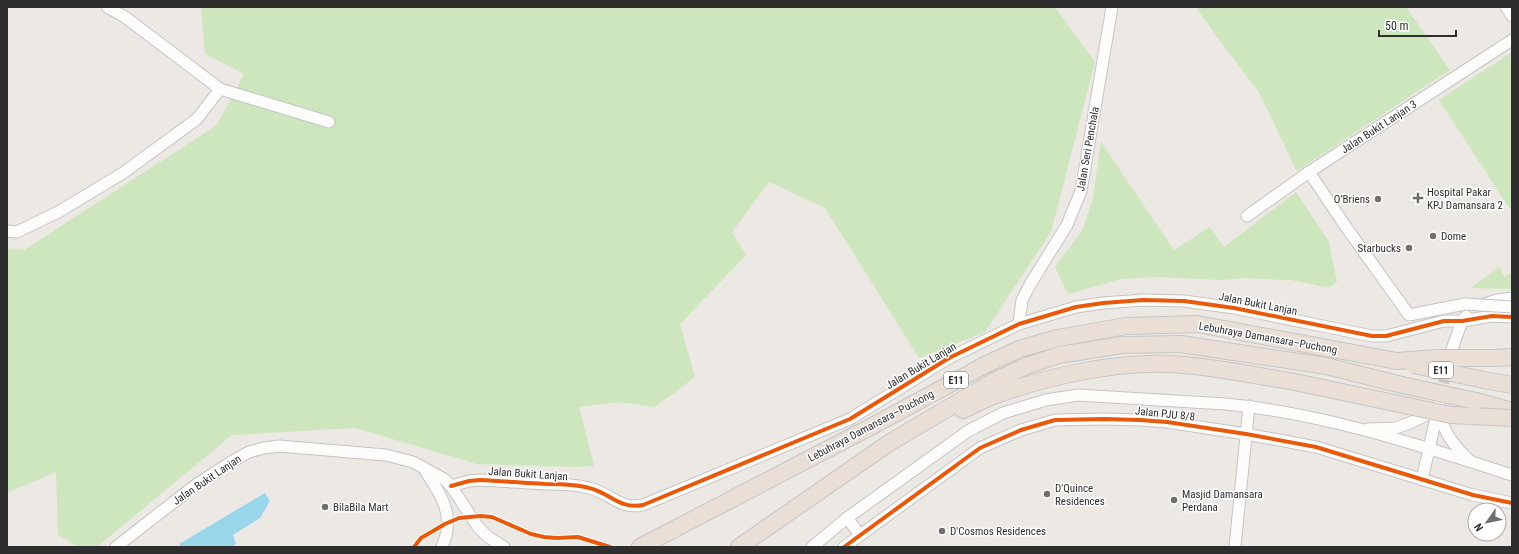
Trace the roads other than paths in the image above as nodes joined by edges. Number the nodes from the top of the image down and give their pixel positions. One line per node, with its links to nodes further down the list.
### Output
1 (107, 7): 6 (street)
2 (1112, 7): 15 (street, Jalan Seri Penchala)
3 (1506, 7): 4 (street)
4 (1512, 16)
5 (1512, 40): 8 (street, Jalan Bukit Lanjan 3)
6 (220, 89): 7 (street); 10 (street)
7 (329, 122)
8 (1309, 172): 9 (street, Jalan Bukit Lanjan 3); 12 (street, bridge)
9 (1247, 216)
10 (7, 231)
11 (1512, 298): 14 (street)
12 (1512, 307)
13 (1512, 317): 14 (street, Jalan Bukit Lanjan)
14 (1462, 321): 15 (street, Jalan Bukit Lanjan); 16 (street)
15 (1019, 324): 32 (street, Jalan Bukit Lanjan)
16 (1451, 352)
17 (1512, 357): 18 (highway, bridge)
18 (1397, 361): 19 (highway, Lebuhraya Damansara–Puchong / E11, bridge); 40 (highway, Lebuhraya Damansara–Puchong / E11)
19 (1512, 385)
20 (1439, 404): 24 (street); 27 (street); 28 (street)
21 (1249, 406): 24 (street, Jalan PJU 8/8); 25 (street); 34 (street, Jalan PJU 8/8)
22 (1512, 411): 26 (highway, Lebuhraya Damansara–Puchong / E11, bridge)
23 (1512, 418): 26 (highway, bridge)
24 (1358, 429): 27 (street, Jalan PJU 8/8)
25 (1246, 434): 31 (street, Jalan PJU 8/8); 35 (street, Jalan PJU 8/8); 43 (street)
26 (888, 443): 41 (highway, Lebuhraya Damansara–Puchong / E11)
27 (1428, 449): 28 (street, Jalan PJU 8/8); 31 (street)
28 (1471, 462): 30 (street, Jalan PJU 8/8)
29 (422, 465): 32 (street, Jalan Bukit Lanjan); 37 (street, Jalan Bukit Lanjan); 38 (street)
30 (1512, 476)
31 (1422, 480): 33 (street, Jalan PJU 8/8)
32 (451, 486): 39 (street)
33 (1512, 503)
34 (847, 518): 35 (street); 36 (street, Jalan PJU 8/8)
35 (860, 535): 42 (street, Jalan PJU 8/8)
36 (816, 544)
37 (116, 547)
38 (442, 547)
39 (504, 547)
40 (640, 547)
41 (739, 547)
42 (844, 547)
43 (1235, 547)

